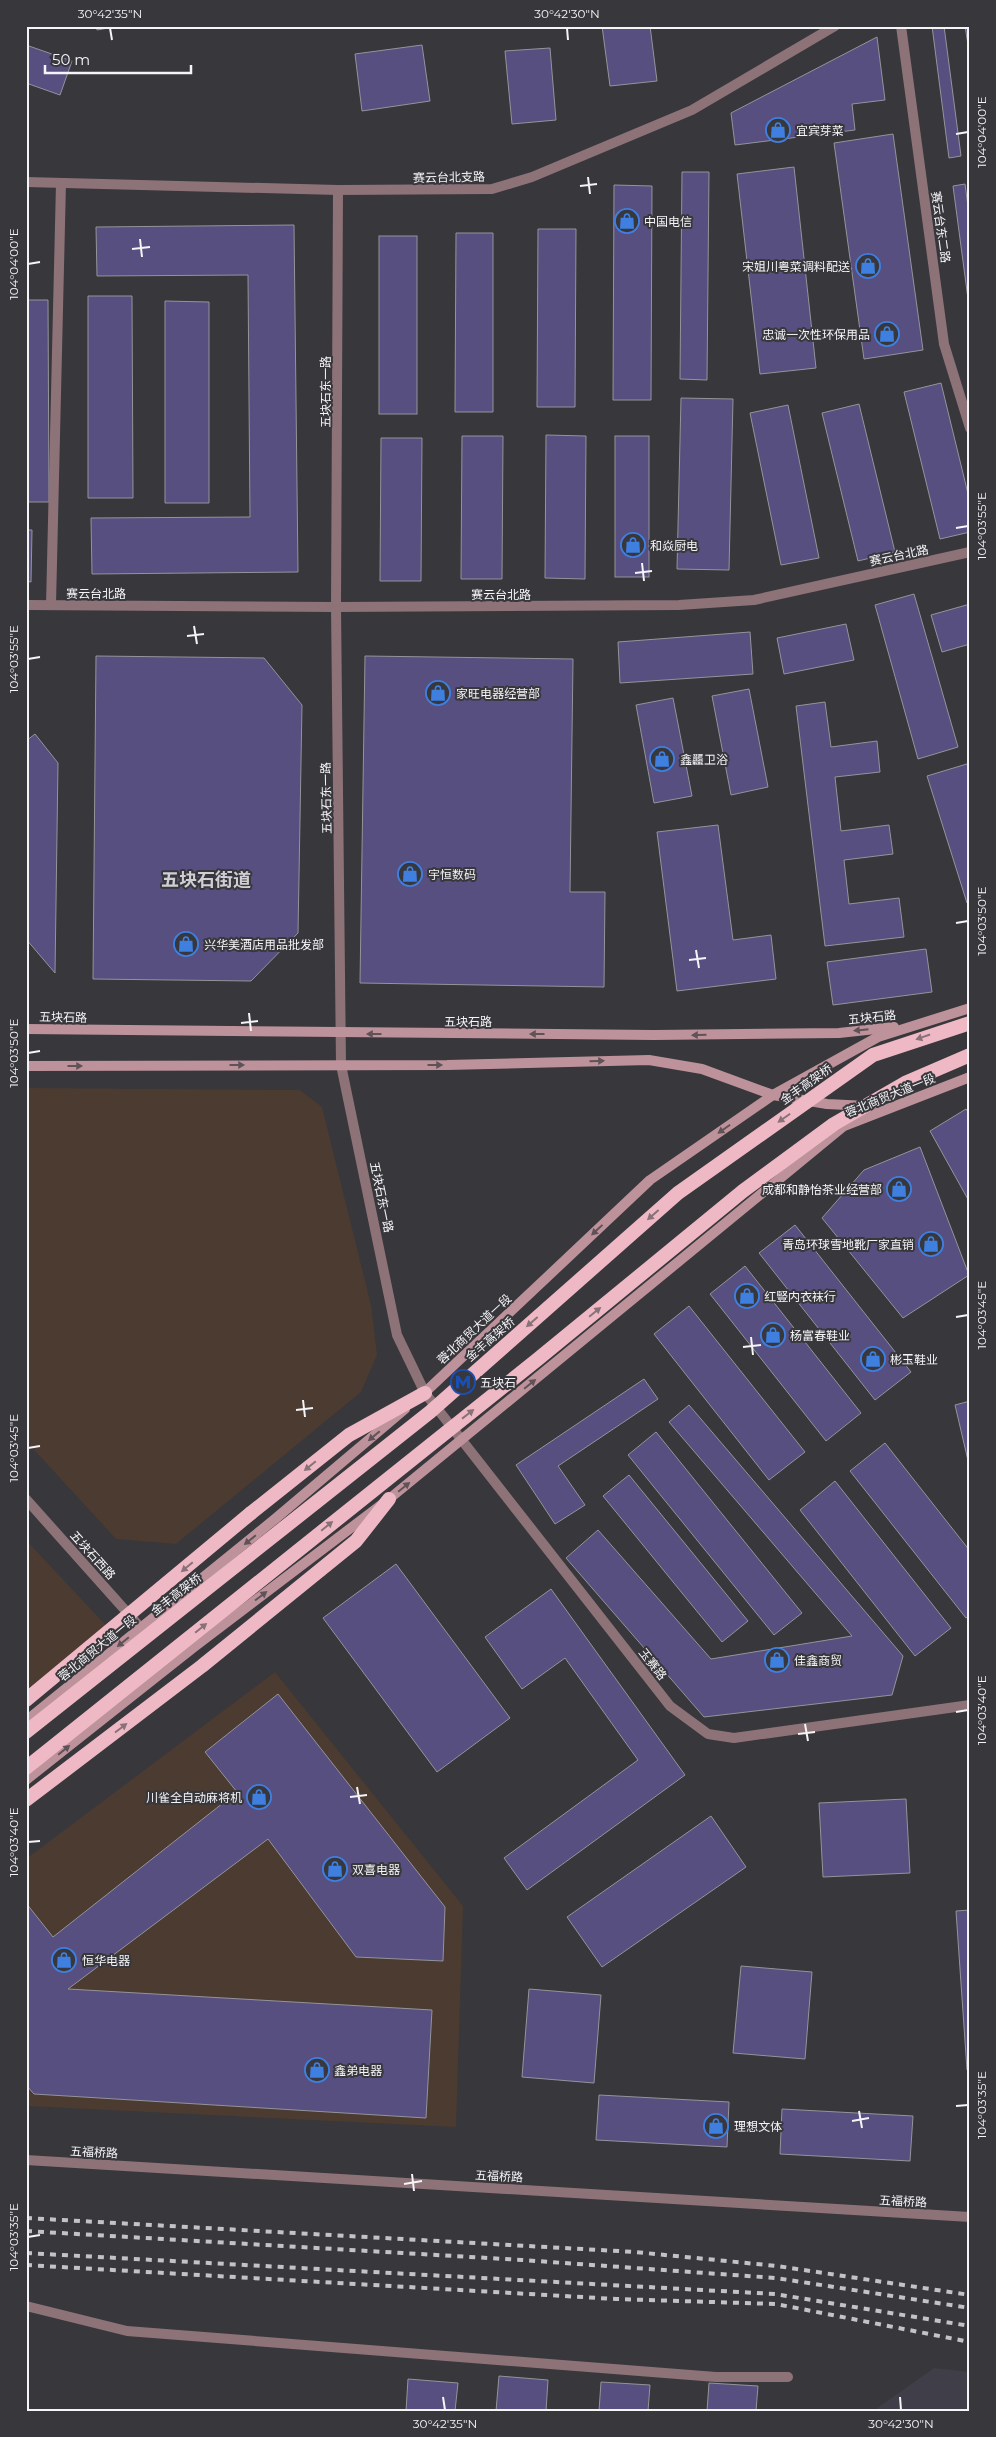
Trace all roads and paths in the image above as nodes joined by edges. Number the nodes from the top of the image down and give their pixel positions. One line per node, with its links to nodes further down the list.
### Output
1 (834, 26): 5 (street, 赛云台北支路)
2 (901, 26): 6 (street, 赛云台东二路)
3 (26, 182): 4 (street, 赛云台北支路)
4 (61, 182): 5 (street, 赛云台北支路); 9 (street)
5 (338, 190): 10 (street, 五块石东一路)
6 (970, 428)
7 (970, 552): 10 (street, 赛云台北路)
8 (26, 605): 9 (street, 赛云台北路)
9 (51, 605): 10 (street, 赛云台北路)
10 (336, 607): 15 (street, 五块石东一路)
11 (970, 1008): 13 (main road, 蓉北商贸大道一段)
12 (970, 1023): 30 (highway, 金丰高架桥, one-way to 30, bridge)
13 (910, 1025): 15 (main road, 五块石路, one-way to 15); 20 (main road, 蓉北商贸大道一段)
14 (26, 1029): 15 (main road, 五块石路)
15 (341, 1034): 17 (street, 五块石东一路)
16 (970, 1055): 31 (highway, one-way to 16, bridge)
17 (341, 1065): 18 (main road, one-way to 17); 20 (main road, one-way to 20); 22 (street, 五块石东一路)
18 (26, 1066)
19 (970, 1077): 21 (main road, 蓉北商贸大道一段)
20 (773, 1095): 21 (main road); 22 (main road, 蓉北商贸大道一段, one-way to 22)
21 (893, 1106): 23 (main road, 蓉北商贸大道一段, one-way to 21)
22 (425, 1393): 23 (street, 玉赛路); 26 (main road, 蓉北商贸大道一段, one-way to 26); 27 (highway, one-way to 27, bridge)
23 (463, 1439): 25 (main road, 蓉北商贸大道一段, one-way to 23); 28 (street, 玉赛路)
24 (26, 1499): 26 (street, 五块石西路)
25 (389, 1499): 32 (main road, 蓉北商贸大道一段, one-way to 25); 33 (highway, one-way to 25)
26 (141, 1628): 29 (main road, 蓉北商贸大道一段, one-way to 29)
27 (26, 1700)
28 (970, 1705)
29 (26, 1721)
30 (26, 1732)
31 (26, 1768)
32 (26, 1780)
33 (26, 1800)
34 (26, 2160): 35 (street, 五福桥路)
35 (970, 2217)
36 (26, 2306): 37 (street)
37 (788, 2377)

